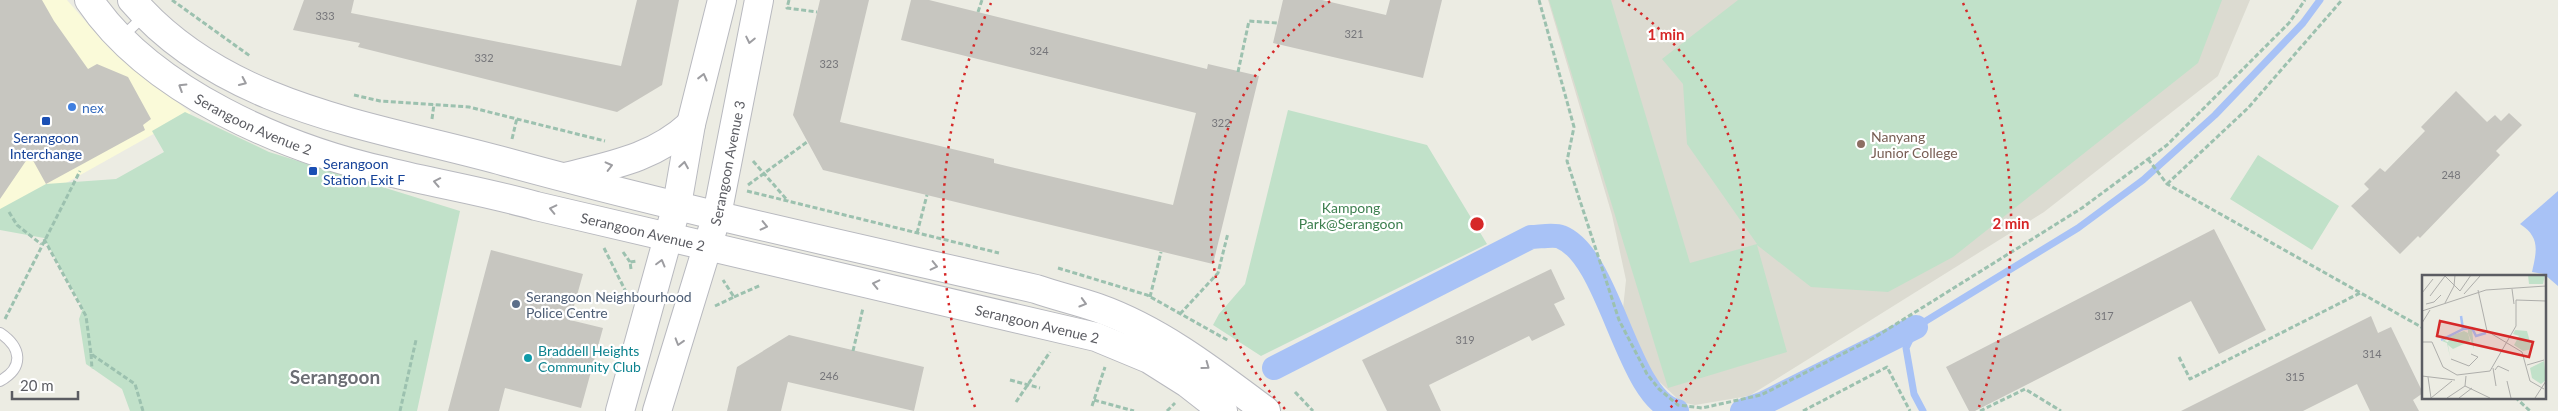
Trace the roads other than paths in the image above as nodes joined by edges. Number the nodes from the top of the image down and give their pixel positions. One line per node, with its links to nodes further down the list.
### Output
1 (722, 0): 6 (main road, one-way to 1)
2 (759, 0): 11 (main road, Serangoon Avenue 3, one-way to 11)
3 (92, 1): 5 (main road, Serangoon Avenue 2)
4 (138, 8): 5 (lane); 7 (main road, Serangoon Avenue 2, one-way to 7)
5 (122, 38): 9 (main road, Serangoon Avenue 2, one-way to 5)
6 (691, 124): 8 (main road, one-way to 6); 10 (main road, one-way to 6)
7 (494, 158): 8 (main road, Serangoon Avenue 2); 9 (main road)
8 (562, 178): 10 (main road, Serangoon Avenue 2)
9 (485, 191): 12 (main road, Serangoon Avenue 2, one-way to 9)
10 (677, 205): 11 (main road, Serangoon Avenue 2); 12 (main road)
11 (717, 214): 13 (main road, Serangoon Avenue 3); 19 (main road, Serangoon Avenue 2, one-way to 19)
12 (668, 236): 13 (main road, Serangoon Avenue 2); 16 (main road, one-way to 12)
13 (708, 246): 17 (main road, Serangoon Avenue 3, one-way to 17); 18 (main road, Serangoon Avenue 2, one-way to 13)
14 (0, 333): 15 (lane)
15 (0, 380)
16 (620, 411)
17 (657, 411)
18 (1223, 411)
19 (1266, 411)

